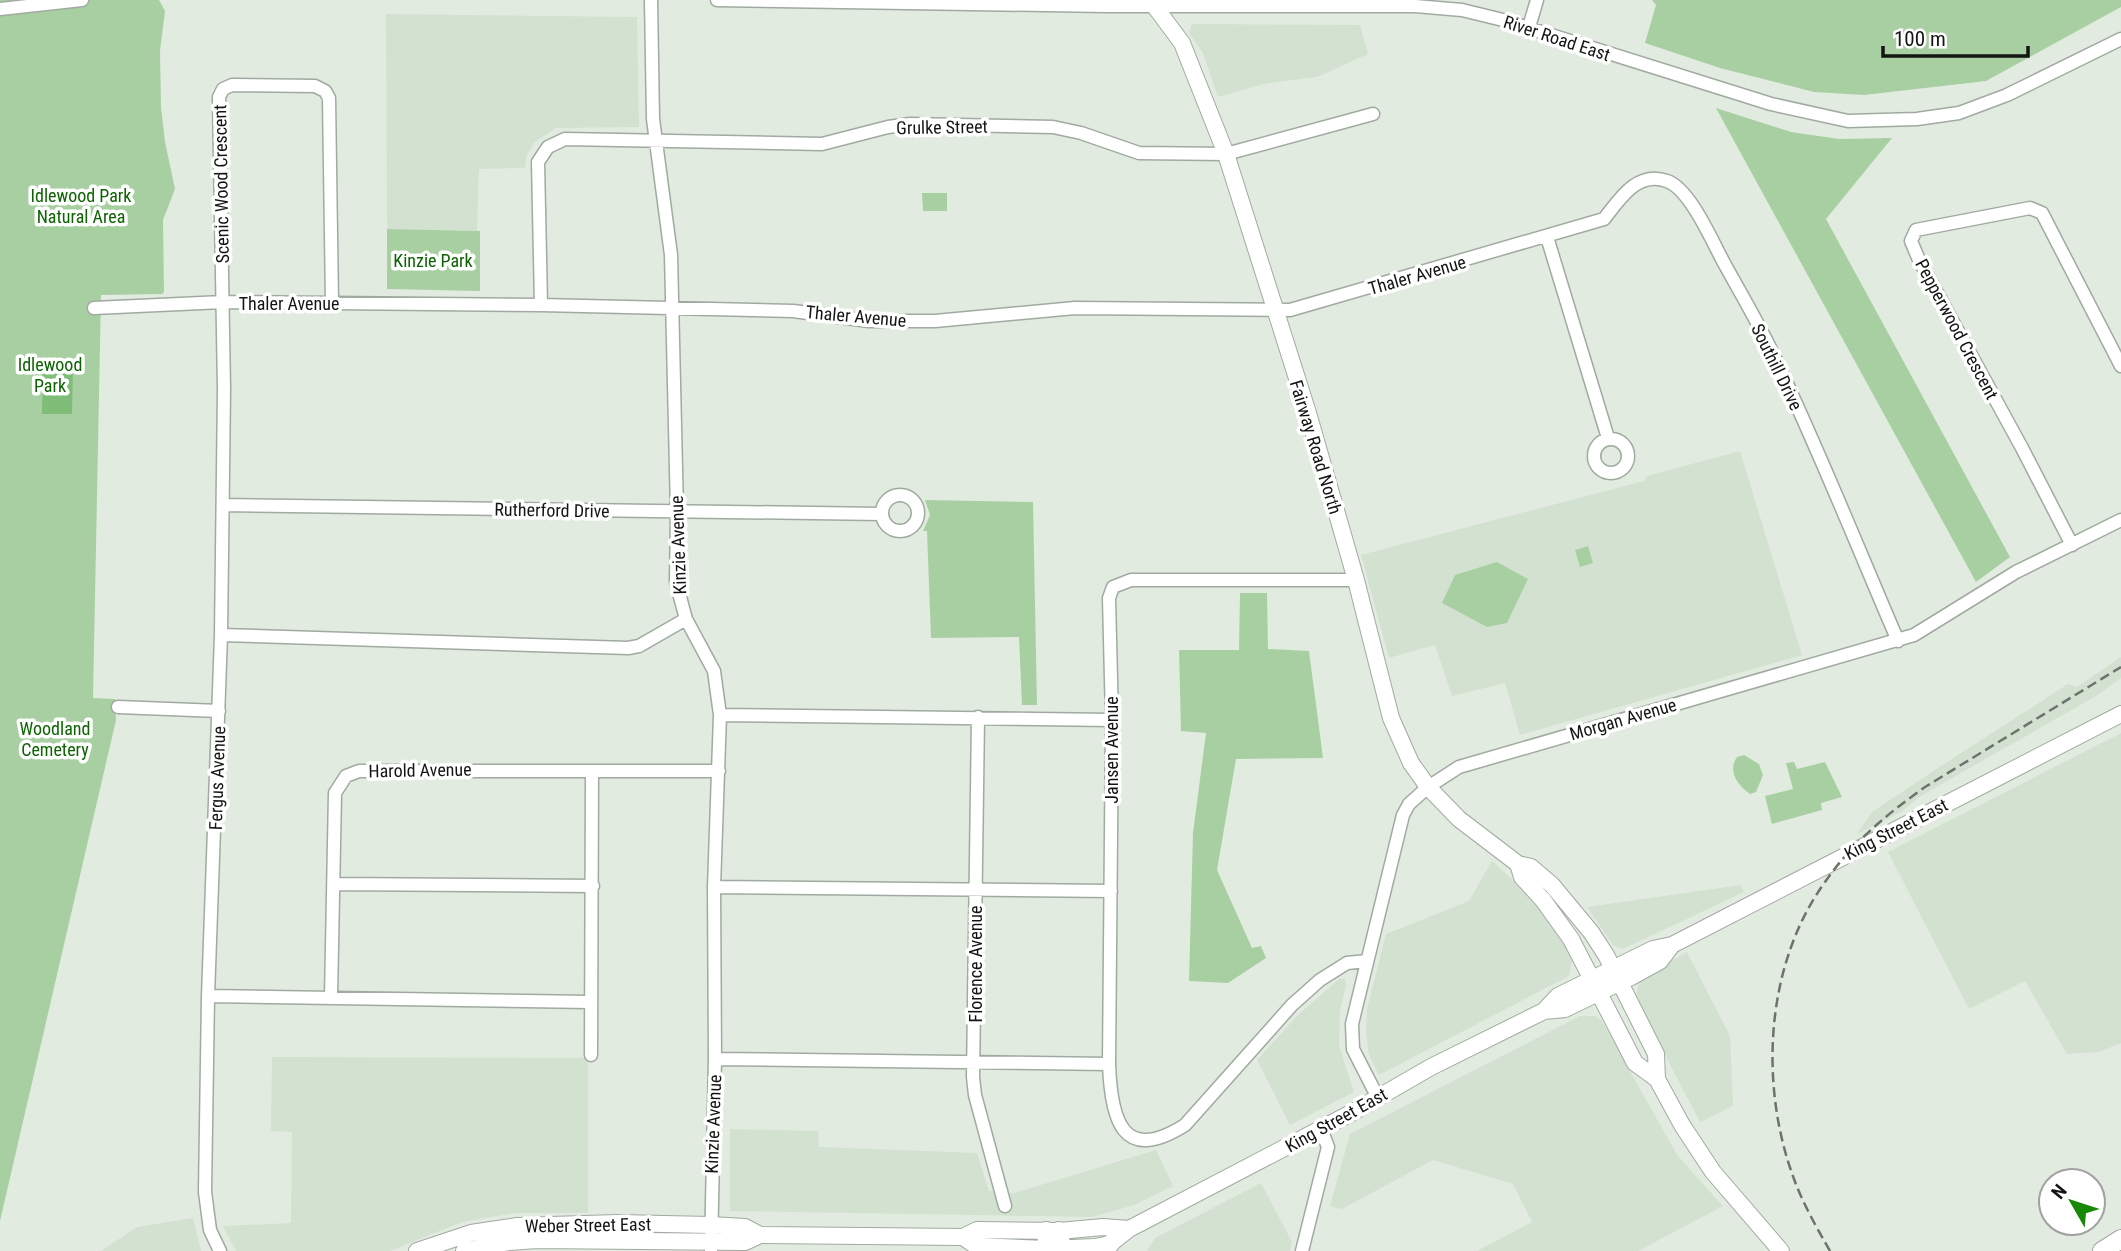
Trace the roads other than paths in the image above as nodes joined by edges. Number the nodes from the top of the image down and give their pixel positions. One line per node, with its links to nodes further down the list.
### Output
1 (82, 0): 6 (street)
2 (651, 0): 10 (street, Kinzie Avenue)
3 (717, 0): 5 (street, River Road East)
4 (1537, 0): 7 (street)
5 (1152, 3): 7 (street, River Road East); 11 (main road, Fairway Road North)
6 (0, 9)
7 (1529, 27): 8 (street, River Road East)
8 (2121, 38)
9 (1373, 114): 11 (street, Grulke Street)
10 (656, 142): 11 (street, Grulke Street); 16 (street, Grulke Street); 18 (street, Kinzie Avenue)
11 (1226, 154): 19 (main road, Fairway Road North)
12 (1604, 219): 13 (street, Thaler Avenue); 30 (street, Southill Drive)
13 (1547, 237): 19 (street, Thaler Avenue); 21 (street)
14 (223, 302): 15 (street, Thaler Avenue); 15 (street, Scenic Wood Crescent); 17 (street, Thaler Avenue); 22 (street, Fergus Avenue)
15 (332, 303): 16 (street, Thaler Avenue)
16 (541, 305): 18 (street, Thaler Avenue)
17 (94, 308)
18 (673, 309): 19 (street, Thaler Avenue); 23 (street, Kinzie Avenue)
19 (1275, 310): 27 (main road, Fairway Road North)
20 (2121, 366): 26 (street, Pepperwood Crescent)
21 (1608, 438)
22 (223, 505): 23 (street, Rutherford Drive); 29 (street, Fergus Avenue)
23 (677, 512): 24 (street, Rutherford Drive); 28 (street, Kinzie Avenue)
24 (882, 514)
25 (2121, 520): 26 (street, Morgan Avenue)
26 (2072, 545): 30 (street, Morgan Avenue)
27 (1356, 580): 36 (street, Jansen Avenue); 39 (main road, Fairway Road North)
28 (686, 620): 29 (street); 34 (street, Kinzie Avenue)
29 (221, 635): 32 (street, Fergus Avenue)
30 (1898, 640): 39 (street, Morgan Avenue)
31 (118, 706): 32 (street)
32 (219, 711): 49 (street, Fergus Avenue)
33 (2121, 714): 47 (main road, King Street East)
34 (720, 715): 35 (street); 38 (street, Kinzie Avenue)
35 (978, 717): 36 (street); 44 (street, Florence Avenue)
36 (1112, 720): 45 (street, Jansen Avenue)
37 (592, 771): 38 (street, Harold Avenue); 41 (street, Harold Avenue); 42 (street)
38 (719, 771): 43 (street, Kinzie Avenue)
39 (1428, 787): 40 (main road, Fairway Road North); 46 (street, Morgan Avenue)
40 (1518, 864): 47 (main road, Fairway Road North); 48 (main road, Fairway Road North)
41 (334, 884): 42 (street); 50 (street, Harold Avenue)
42 (593, 886): 51 (street)
43 (714, 887): 44 (street); 53 (street, Kinzie Avenue)
44 (975, 890): 45 (street); 54 (street, Florence Avenue)
45 (1111, 891): 55 (street, Jansen Avenue)
46 (1367, 961): 55 (street, Jansen Avenue); 57 (street, Morgan Avenue)
47 (1616, 976): 48 (main road, King Street East); 56 (main road, Fairway Road North)
48 (1596, 986): 56 (main road, Fairway Road North); 57 (main road, King Street East)
49 (208, 996): 50 (street); 67 (street, Fergus Avenue)
50 (331, 997): 51 (street)
51 (590, 1002): 52 (street)
52 (591, 1055)
53 (715, 1059): 54 (street); 60 (street, Kinzie Avenue)
54 (975, 1063): 55 (street); 59 (street, Florence Avenue)
55 (1109, 1064)
56 (1657, 1079): 71 (main road)
57 (1378, 1098): 58 (main road, King Street East)
58 (1321, 1129): 61 (main road, King Street East); 70 (street)
59 (1005, 1206)
60 (710, 1225): 62 (main road, Weber Street East); 65 (street, Kinzie Avenue); 68 (main road, Weber Street East)
61 (1129, 1229): 64 (main road, King Street East); 66 (main road, King Street East)
62 (760, 1234): 64 (main road, Weber Street East); 65 (main road, Weber Street East)
63 (2121, 1240): 72 (highway)
64 (1054, 1244): 66 (main road, King Street East)
65 (710, 1246): 69 (main road, Weber Street East)
66 (1106, 1247)
67 (220, 1251)
68 (417, 1251)
69 (464, 1251)
70 (1302, 1251)
71 (1781, 1251)
72 (2102, 1251)

